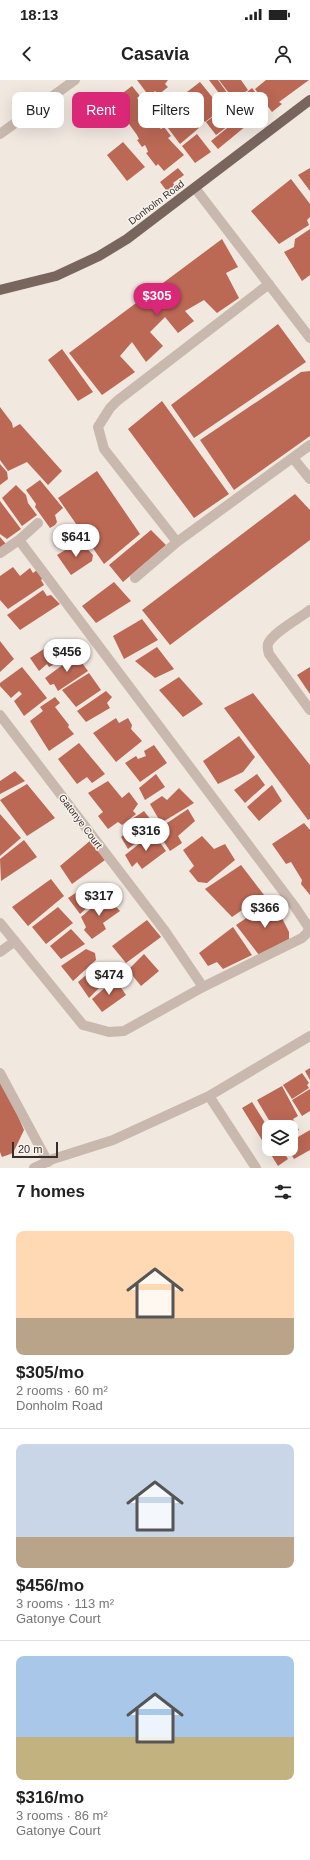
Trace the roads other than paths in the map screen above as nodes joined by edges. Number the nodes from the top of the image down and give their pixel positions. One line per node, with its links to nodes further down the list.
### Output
1 (75, 80): 3 (street)
2 (310, 100): 4 (main road, Donholm Road)
3 (0, 134)
4 (195, 188): 5 (street); 6 (main road, Donholm Road)
5 (269, 284): 7 (street); 13 (street)
6 (0, 290)
7 (310, 338)
8 (310, 445): 9 (street)
9 (293, 458): 10 (street); 13 (street)
10 (310, 479)
11 (38, 523): 12 (street)
12 (19, 540): 14 (street); 22 (street)
13 (177, 542): 15 (street)
14 (0, 553)
15 (135, 578)
16 (310, 610): 17 (street)
17 (310, 710)
18 (0, 715): 22 (street, Gatonye Court)
19 (0, 923): 20 (street)
20 (14, 941): 21 (street); 22 (street)
21 (0, 952)
22 (203, 987)
23 (310, 1036): 25 (street)
24 (0, 1073): 26 (street)
25 (209, 1096): 26 (street); 28 (street)
26 (48, 1162): 27 (street)
27 (34, 1168)
28 (256, 1168)

